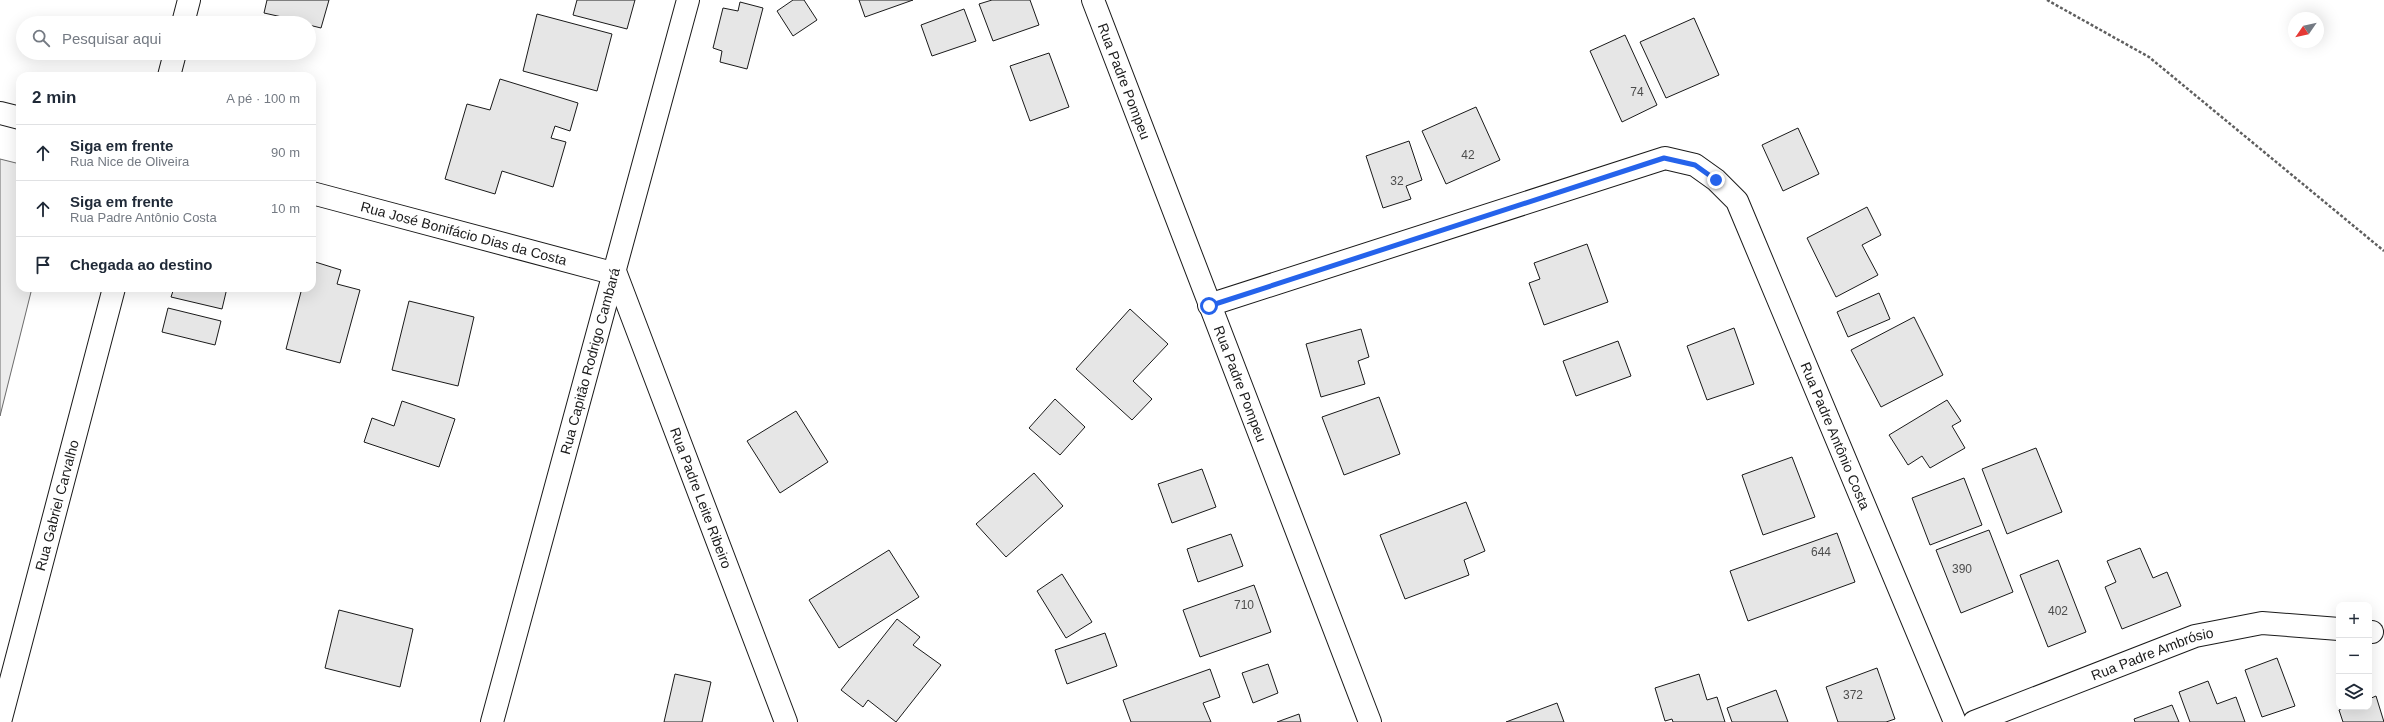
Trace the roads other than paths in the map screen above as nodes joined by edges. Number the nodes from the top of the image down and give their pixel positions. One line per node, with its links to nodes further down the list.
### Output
1 (188, 0): 4 (street)
2 (688, 0): 10 (street, Rua Capitão Rodrigo Cambará)
3 (1093, 0): 12 (street, Rua Padre Pompeu)
4 (185, 16)
5 (173, 60): 6 (street)
6 (170, 72)
7 (0, 113): 8 (street)
8 (16, 117)
9 (316, 194): 10 (street, Rua José Bonifácio Dias da Costa)
10 (616, 274): 15 (street, Rua Capitão Rodrigo Cambará); 16 (street, Rua Padre Leite Ribeiro)
11 (113, 292): 14 (street, Rua Gabriel Carvalho)
12 (1209, 306): 17 (street, Rua Padre Pompeu); 18 (street, Rua Padre Antônio Costa)
13 (2336, 629): 19 (street, Rua Padre Ambrósio)
14 (0, 722)
15 (492, 722)
16 (786, 722)
17 (1370, 722)
18 (1955, 722)
19 (1974, 722)

